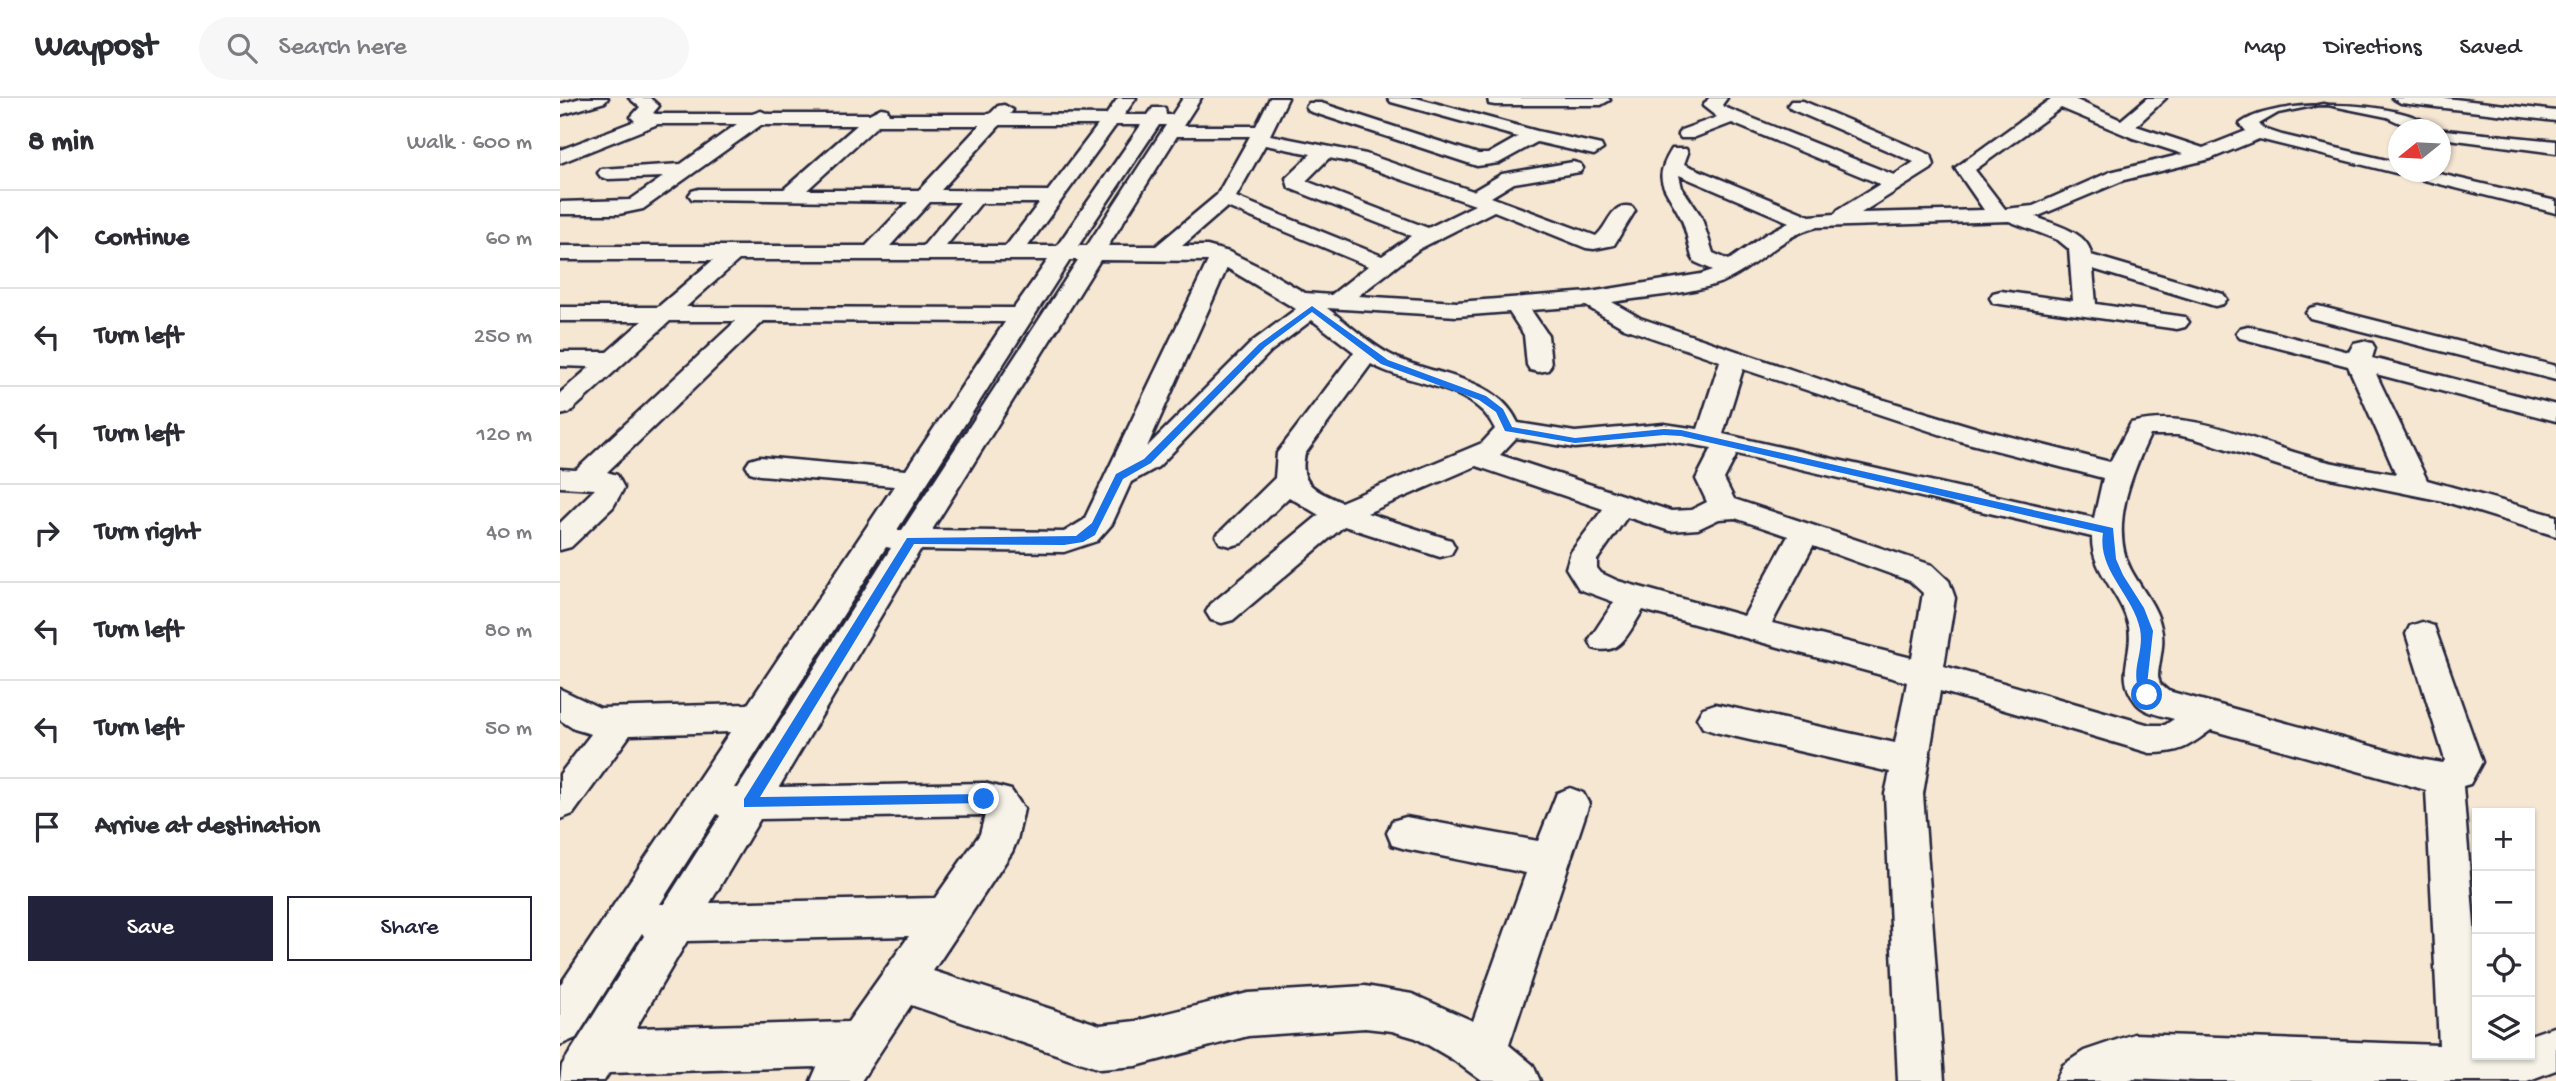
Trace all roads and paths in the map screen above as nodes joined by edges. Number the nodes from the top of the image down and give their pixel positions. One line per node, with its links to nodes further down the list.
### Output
1 (599, 98): 18 (street)
2 (1016, 98): 24 (street)
3 (1128, 98): 25 (street)
4 (1346, 98): 17 (street)
5 (1718, 98): 20 (street)
6 (2157, 98): 27 (street)
7 (2324, 98): 22 (street); 30 (street)
8 (2401, 98): 31 (street)
9 (1400, 99): 26 (street); 32 (street)
10 (1601, 99): 12 (street); 33 (street)
11 (2061, 99): 27 (street); 56 (street)
12 (1495, 100)
13 (652, 105): 21 (street); 37 (street)
14 (778, 105): 21 (street)
15 (891, 105): 23 (street)
16 (1797, 105): 44 (street)
17 (1297, 107): 26 (street); 28 (street)
18 (560, 110)
19 (1173, 114): 25 (street); 28 (street); 60 (street); 62 (street)
20 (1732, 117): 35 (street); 44 (street)
21 (759, 118): 23 (street); 39 (street)
22 (2412, 119)
23 (874, 120): 24 (street); 46 (street)
24 (995, 120): 25 (street); 47 (street)
25 (1111, 120): 49 (street)
26 (1357, 121): 32 (street)
27 (2123, 128): 36 (street)
28 (1263, 129): 34 (street); 50 (street)
29 (2451, 132): 31 (street)
30 (2258, 133): 36 (street); 38 (street)
31 (2555, 134)
32 (1534, 136): 33 (street)
33 (1597, 137): 52 (street)
34 (1325, 151): 52 (street); 59 (street)
35 (1680, 151): 58 (street); 71 (street)
36 (2203, 155): 56 (street)
37 (560, 157)
38 (2388, 166)
39 (685, 170): 40 (street); 54 (street)
40 (608, 173)
41 (2451, 176): 43 (street)
42 (2451, 181): 43 (street)
43 (2454, 182): 53 (street)
44 (1895, 183): 57 (street)
45 (699, 195): 46 (street)
46 (788, 195): 47 (street)
47 (924, 196): 48 (street); 65 (street)
48 (975, 197): 49 (street); 66 (street)
49 (1054, 197): 61 (street)
50 (1224, 199): 63 (street); 70 (street)
51 (1807, 199): 57 (street)
52 (1484, 201): 55 (street); 59 (street)
53 (2556, 207)
54 (560, 208)
55 (1625, 211)
56 (2005, 215): 57 (street); 69 (street)
57 (1851, 216): 58 (street)
58 (1806, 222): 71 (street)
59 (1429, 235): 70 (street)
60 (1096, 251): 62 (street); 63 (street); 72 (street)
61 (1013, 252): 62 (street); 66 (street)
62 (1062, 252): 78 (street)
63 (1163, 252): 68 (street)
64 (560, 253): 67 (street)
65 (872, 253): 66 (street); 67 (street)
66 (929, 253)
67 (732, 254): 82 (street)
68 (1221, 257): 76 (street); 105 (street)
69 (2083, 259): 75 (street); 79 (street)
70 (1384, 265): 76 (street)
71 (1730, 269): 74 (street)
72 (1066, 298): 78 (street); 95 (street)
73 (2001, 298): 79 (street)
74 (1591, 299): 77 (street); 88 (street)
75 (2215, 299)
76 (1316, 304): 77 (street); 87 (street); 105 (street)
77 (1516, 305): 92 (street)
78 (1026, 306): 83 (street); 94 (street)
79 (2085, 309): 84 (street)
80 (2318, 313): 85 (street)
81 (560, 314): 82 (street)
82 (665, 314): 83 (street); 90 (street)
83 (758, 314): 106 (street)
84 (2177, 322)
85 (2371, 327): 91 (street); 93 (street)
86 (2248, 333): 91 (street)
87 (1368, 351): 98 (street); 107 (street)
88 (1734, 357): 99 (street); 104 (street)
89 (560, 359): 90 (street)
90 (613, 360): 96 (street)
91 (2358, 362): 97 (street); 108 (street)
92 (1539, 365)
93 (2553, 373)
94 (965, 400): 95 (street); 103 (street)
95 (1001, 400): 101 (street)
96 (560, 407)
97 (2556, 413)
98 (1508, 429): 99 (street); 100 (street)
99 (1718, 441): 110 (street); 113 (street)
100 (1477, 457): 109 (street); 111 (street)
101 (961, 462): 103 (street); 118 (street)
102 (760, 466): 103 (street)
103 (919, 471): 117 (street)
104 (2118, 473): 108 (street); 113 (street)
105 (1119, 477): 118 (street)
106 (572, 478): 116 (street)
107 (1290, 481): 111 (street); 115 (street)
108 (2416, 487): 112 (street)
109 (1622, 505): 110 (street); 120 (street)
110 (1724, 508): 114 (street)
111 (1339, 514): 119 (street); 121 (street)
112 (2556, 526)
113 (2109, 531): 127 (street)
114 (1805, 532): 122 (street); 125 (street)
115 (1231, 536)
116 (560, 540)
117 (874, 540): 118 (street); 128 (street)
118 (911, 540): 134 (street)
119 (1440, 547)
120 (1635, 597): 122 (street); 124 (street)
121 (1222, 612)
122 (1752, 630): 125 (street)
123 (2422, 634): 132 (street)
124 (1605, 640)
125 (1926, 674): 127 (street); 131 (street)
126 (560, 702): 130 (street)
127 (2206, 715): 132 (street)
128 (759, 717): 130 (street); 135 (street)
129 (1715, 718): 131 (street)
130 (618, 724): 133 (street)
131 (1908, 761): 151 (street)
132 (2444, 778): 148 (street)
133 (560, 803)
134 (749, 803): 135 (street); 139 (street); 141 (street)
135 (702, 804): 140 (street)
136 (1570, 804): 138 (street)
137 (1406, 833): 138 (street)
138 (1551, 861): 146 (street)
139 (947, 916): 141 (street); 142 (street)
140 (625, 923): 141 (street); 143 (street)
141 (675, 924): 147 (street)
142 (903, 982): 144 (street); 146 (street)
143 (560, 1023)
144 (860, 1044): 147 (street); 149 (street)
145 (2556, 1048): 148 (street)
146 (1484, 1052): 150 (street)
147 (588, 1066)
148 (2463, 1069): 152 (street)
149 (834, 1081)
150 (1517, 1081)
151 (1922, 1081)
152 (2079, 1081)

